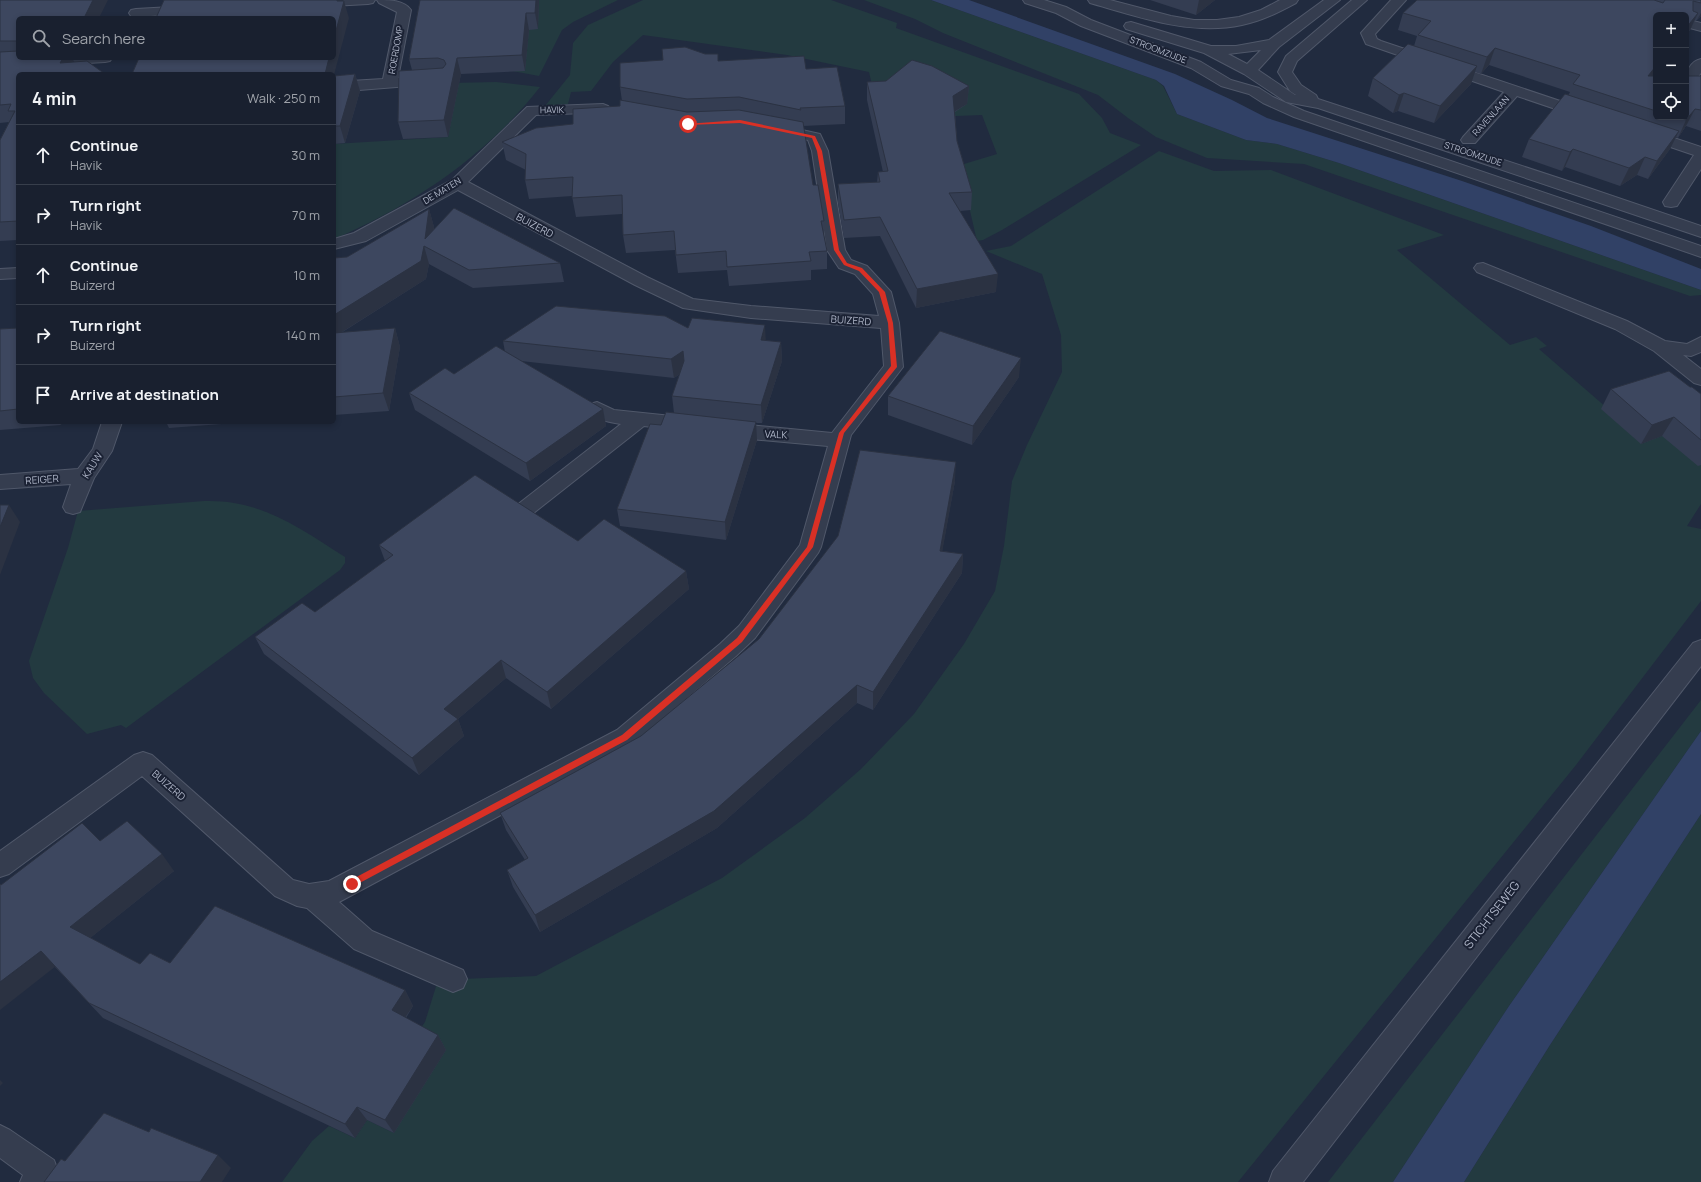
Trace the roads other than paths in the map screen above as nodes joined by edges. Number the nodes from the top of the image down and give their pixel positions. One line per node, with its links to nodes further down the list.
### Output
1 (143, 0): 13 (street)
2 (368, 0): 10 (street)
3 (384, 0): 26 (street, ROERDOMP)
4 (1030, 0): 12 (street, STROOMZIJDE)
5 (1095, 0): 6 (street)
6 (1291, 0)
7 (1333, 0): 16 (street)
8 (1360, 0): 18 (street)
9 (1399, 0): 29 (street, RAVENLAAN)
10 (296, 4)
11 (200, 9): 13 (street)
12 (1061, 10): 17 (street, STROOMZIJDE); 22 (street, STROOMZIJDE)
13 (135, 16)
14 (1689, 23): 15 (street)
15 (1701, 27)
16 (1274, 44): 17 (street); 23 (street)
17 (1209, 50): 23 (street, STROOMZIJDE)
18 (1291, 59): 23 (street); 30 (street)
19 (107, 62): 21 (street)
20 (1701, 63): 24 (street)
21 (0, 64)
22 (1196, 65): 23 (street); 28 (street, STROOMZIJDE)
23 (1249, 71): 28 (street); 30 (street, STROOMZIJDE)
24 (1689, 78)
25 (442, 80): 26 (street, ROERDOMP)
26 (390, 83): 27 (street)
27 (336, 87)
28 (1254, 91): 43 (street, STROOMZIJDE)
29 (1513, 91): 33 (street, RAVENLAAN); 36 (street, RAVENLAAN)
30 (1321, 104): 41 (street, STROOMZIJDE)
31 (532, 110): 32 (street, HAVIK); 39 (street, DE MATEN)
32 (621, 111)
33 (1599, 119)
34 (762, 126): 47 (street)
35 (1628, 128): 37 (street)
36 (1469, 140)
37 (1701, 152)
38 (1701, 157): 40 (street)
39 (458, 183): 42 (street, DE MATEN); 47 (street, BUIZERD)
40 (1671, 202)
41 (1701, 232)
42 (336, 243)
43 (1701, 252)
44 (1483, 268): 49 (street)
45 (16, 273): 46 (street)
46 (0, 274)
47 (890, 323): 54 (street, BUIZERD)
48 (1701, 343): 49 (street)
49 (1660, 347): 50 (street)
50 (1701, 379)
51 (597, 409): 52 (street, VALK)
52 (640, 419): 54 (street, VALK); 58 (street)
53 (111, 424): 55 (street, KAUW)
54 (840, 440): 61 (street, BUIZERD)
55 (84, 476): 56 (street, REIGER); 57 (street, KAUW)
56 (0, 482)
57 (73, 507)
58 (524, 510)
59 (1701, 649): 65 (street, STICHTSEWEG)
60 (0, 866): 61 (street, BUIZERD)
61 (314, 897): 62 (street)
62 (453, 979)
63 (0, 1140): 64 (street)
64 (34, 1182)
65 (1284, 1182)

